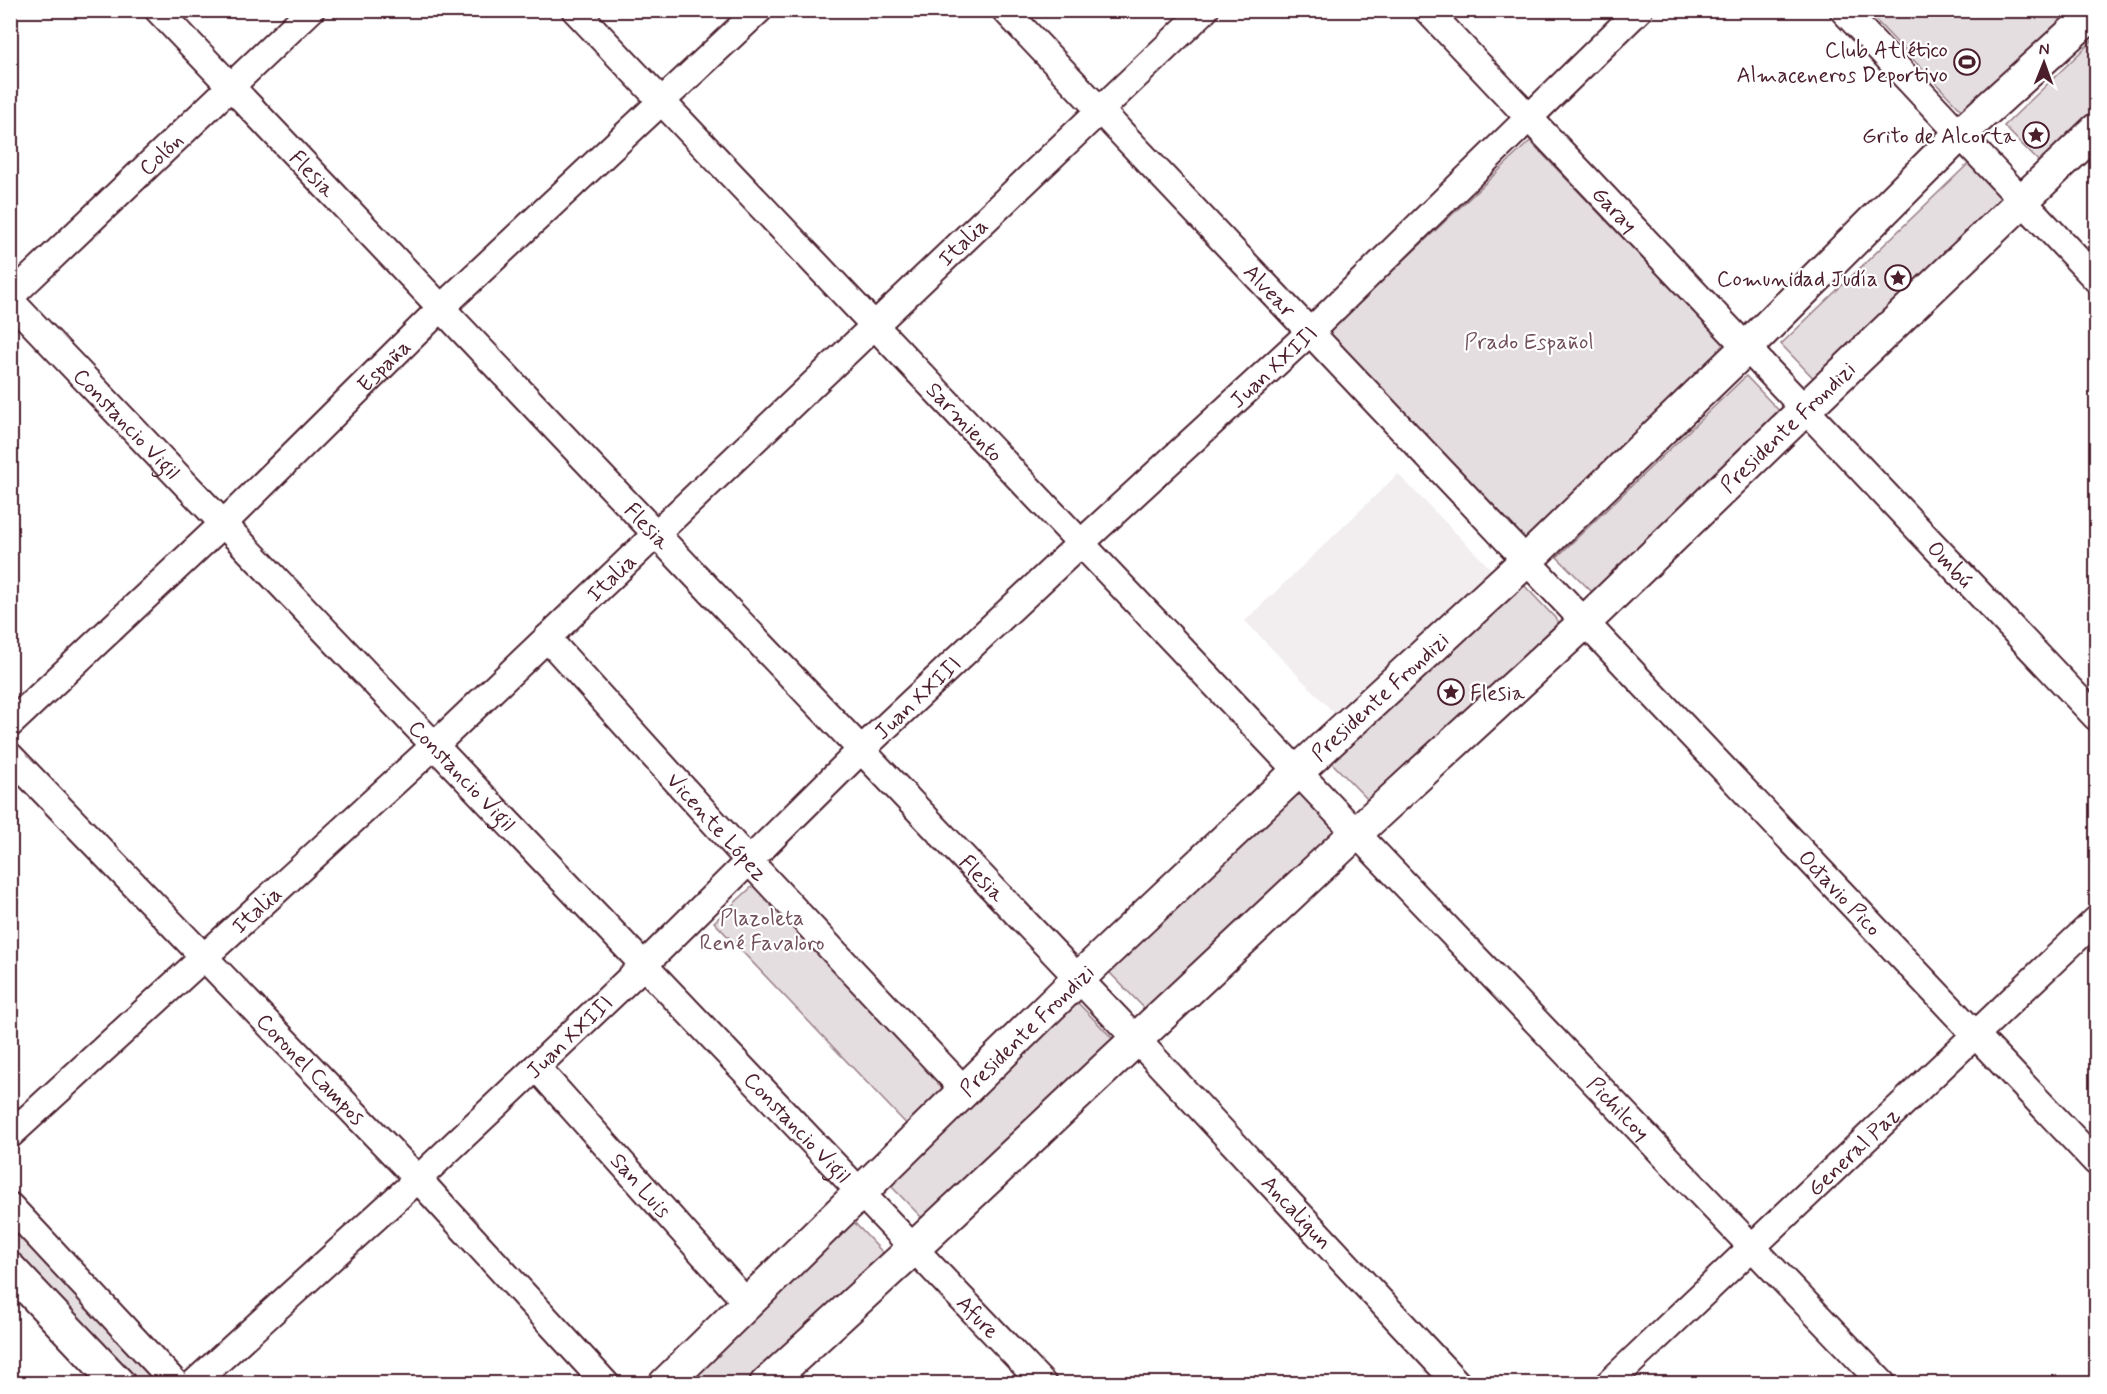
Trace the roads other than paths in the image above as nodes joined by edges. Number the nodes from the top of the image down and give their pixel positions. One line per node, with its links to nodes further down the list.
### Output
1 (158, 10): 11 (street, Flesia)
2 (311, 10): 11 (street, Colón)
3 (575, 10): 12 (street, Sarmiento)
4 (759, 10): 12 (street, España)
5 (1005, 10): 13 (street, Alvear)
6 (1205, 10): 13 (street, Italia)
7 (1427, 10): 14 (street, Garay)
8 (1639, 10): 14 (street, Juan XXIII)
9 (1843, 10): 16 (street)
10 (2097, 11): 16 (main road, Presidente Frondizi)
11 (230, 87): 19 (street, Colón); 20 (street, Flesia)
12 (661, 100): 20 (street, España); 21 (street, Sarmiento)
13 (1100, 111): 21 (street, Italia); 22 (street, Alvear)
14 (1530, 119): 22 (street, Juan XXIII); 23 (street, Garay)
15 (2097, 130): 17 (main road, Presidente Frondizi)
16 (1960, 134): 17 (street); 23 (main road, Presidente Frondizi)
17 (2021, 201): 18 (street); 24 (main road, Presidente Frondizi)
18 (2097, 279)
19 (10, 298): 25 (street, Constancio Vigil)
20 (441, 307): 25 (street, España); 26 (street, Flesia)
21 (875, 326): 26 (street, Italia); 27 (street, Sarmiento)
22 (1310, 332): 27 (street, Juan XXIII); 28 (street, Alvear)
23 (1747, 347): 24 (street, Garay); 28 (main road, Presidente Frondizi)
24 (1805, 409): 29 (main road, Presidente Frondizi); 31 (street, Ombú)
25 (224, 523): 32 (street, España); 33 (street, Constancio Vigil)
26 (657, 534): 30 (street, Italia); 34 (street, Flesia)
27 (1081, 543): 34 (street, Juan XXIII); 36 (street, Sarmiento)
28 (1527, 560): 29 (street, Alvear); 36 (main road, Presidente Frondizi)
29 (1585, 622): 37 (main road, Presidente Frondizi); 43 (street, Octavio Pico)
30 (548, 638): 33 (street, Italia); 38 (street, Vicente López)
31 (2097, 717)
32 (10, 724)
33 (435, 745): 40 (street, Italia); 41 (street, Constancio Vigil)
34 (861, 750): 38 (street, Juan XXIII); 42 (street, Flesia)
35 (10, 756): 40 (street, Coronel Campos)
36 (1298, 771): 37 (street, Sarmiento); 42 (main road, Presidente Frondizi)
37 (1356, 833): 44 (main road, Presidente Frondizi); 53 (street, Pichilcoy)
38 (749, 861): 41 (street, Juan XXIII); 46 (street, Vicente López)
39 (2097, 920): 43 (street, General Paz)
40 (203, 957): 47 (street, Italia); 49 (street, Coronel Campos)
41 (644, 965): 45 (street, Juan XXIII); 50 (street, Constancio Vigil)
42 (1078, 979): 44 (street, Flesia); 46 (main road, Presidente Frondizi)
43 (1976, 1035): 48 (street, Octavio Pico); 53 (street, General Paz)
44 (1137, 1040): 52 (main road, Presidente Frondizi); 63 (street, Ancaligun)
45 (536, 1067): 49 (street, Juan XXIII); 55 (street, San Luis)
46 (965, 1091): 50 (main road, Presidente Frondizi)
47 (10, 1135)
48 (2097, 1162)
49 (418, 1179): 58 (street, Juan XXIII); 59 (street, Coronel Campos)
50 (861, 1194): 52 (street, Constancio Vigil); 55 (main road, Presidente Frondizi)
51 (10, 1206): 57 (street)
52 (915, 1247): 61 (main road, Presidente Frondizi); 62 (street, Afure)
53 (1752, 1247): 64 (street, General Paz); 65 (street, Pichilcoy)
54 (10, 1269): 56 (main road)
55 (746, 1302): 60 (main road, Presidente Frondizi)
56 (119, 1383)
57 (176, 1383)
58 (193, 1383)
59 (606, 1383)
60 (665, 1383)
61 (766, 1383)
62 (1043, 1383)
63 (1458, 1383)
64 (1608, 1383)
65 (1883, 1383)

